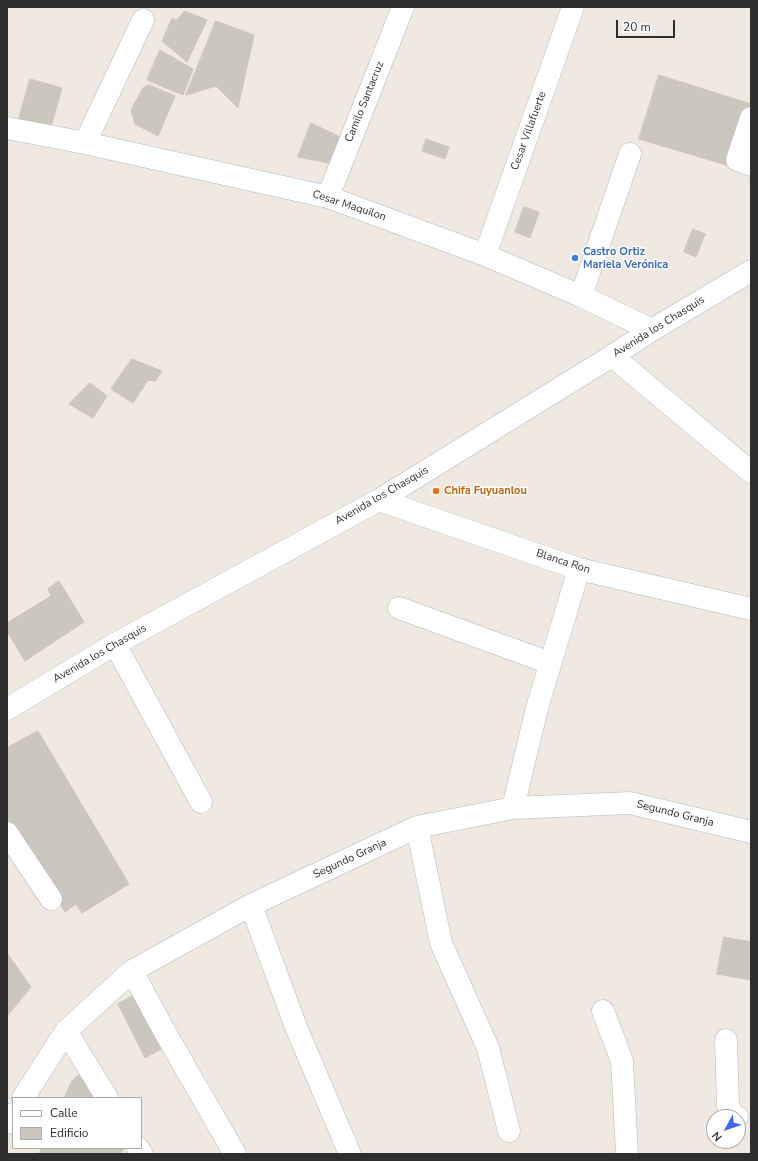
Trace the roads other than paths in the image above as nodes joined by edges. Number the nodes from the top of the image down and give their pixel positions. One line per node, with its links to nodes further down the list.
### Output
1 (403, 7): 9 (street, Camilo Santacruz)
2 (573, 7): 10 (street, Cesar Villafuerte)
3 (143, 20): 6 (street)
4 (751, 118): 8 (street)
5 (7, 128): 6 (street, Cesar Maquilon)
6 (85, 143): 9 (street, Cesar Maquilon)
7 (630, 154): 12 (street)
8 (751, 165)
9 (328, 197): 10 (street, Cesar Maquilon)
10 (485, 255): 12 (street, Cesar Maquilon)
11 (751, 271): 13 (street, Avenida los Chasquis)
12 (581, 296): 13 (street, Cesar Maquilon)
13 (652, 330): 14 (street, Avenida los Chasquis)
14 (612, 356): 15 (street); 16 (street, Avenida los Chasquis)
15 (751, 472)
16 (379, 500): 17 (street, Blanca Ron); 20 (street, Avenida los Chasquis)
17 (579, 569): 19 (street, Blanca Ron); 21 (street)
18 (399, 608): 21 (street)
19 (751, 609)
20 (115, 644): 22 (street, Avenida los Chasquis); 23 (street)
21 (550, 663): 24 (street)
22 (7, 709)
23 (201, 802)
24 (513, 808): 25 (street, Segundo Granja); 26 (street, Segundo Granja)
25 (417, 827): 29 (street, Segundo Granja); 37 (street)
26 (751, 832)
27 (7, 833): 28 (street)
28 (50, 899)
29 (251, 905): 30 (street, Segundo Granja); 39 (street)
30 (132, 971): 32 (street, Segundo Granja); 38 (street)
31 (603, 1012): 40 (street)
32 (66, 1032): 34 (street, Segundo Granja); 35 (street)
33 (726, 1040): 36 (street)
34 (24, 1097)
35 (106, 1097)
36 (730, 1109)
37 (509, 1131)
38 (235, 1154)
39 (350, 1154)
40 (627, 1154)

